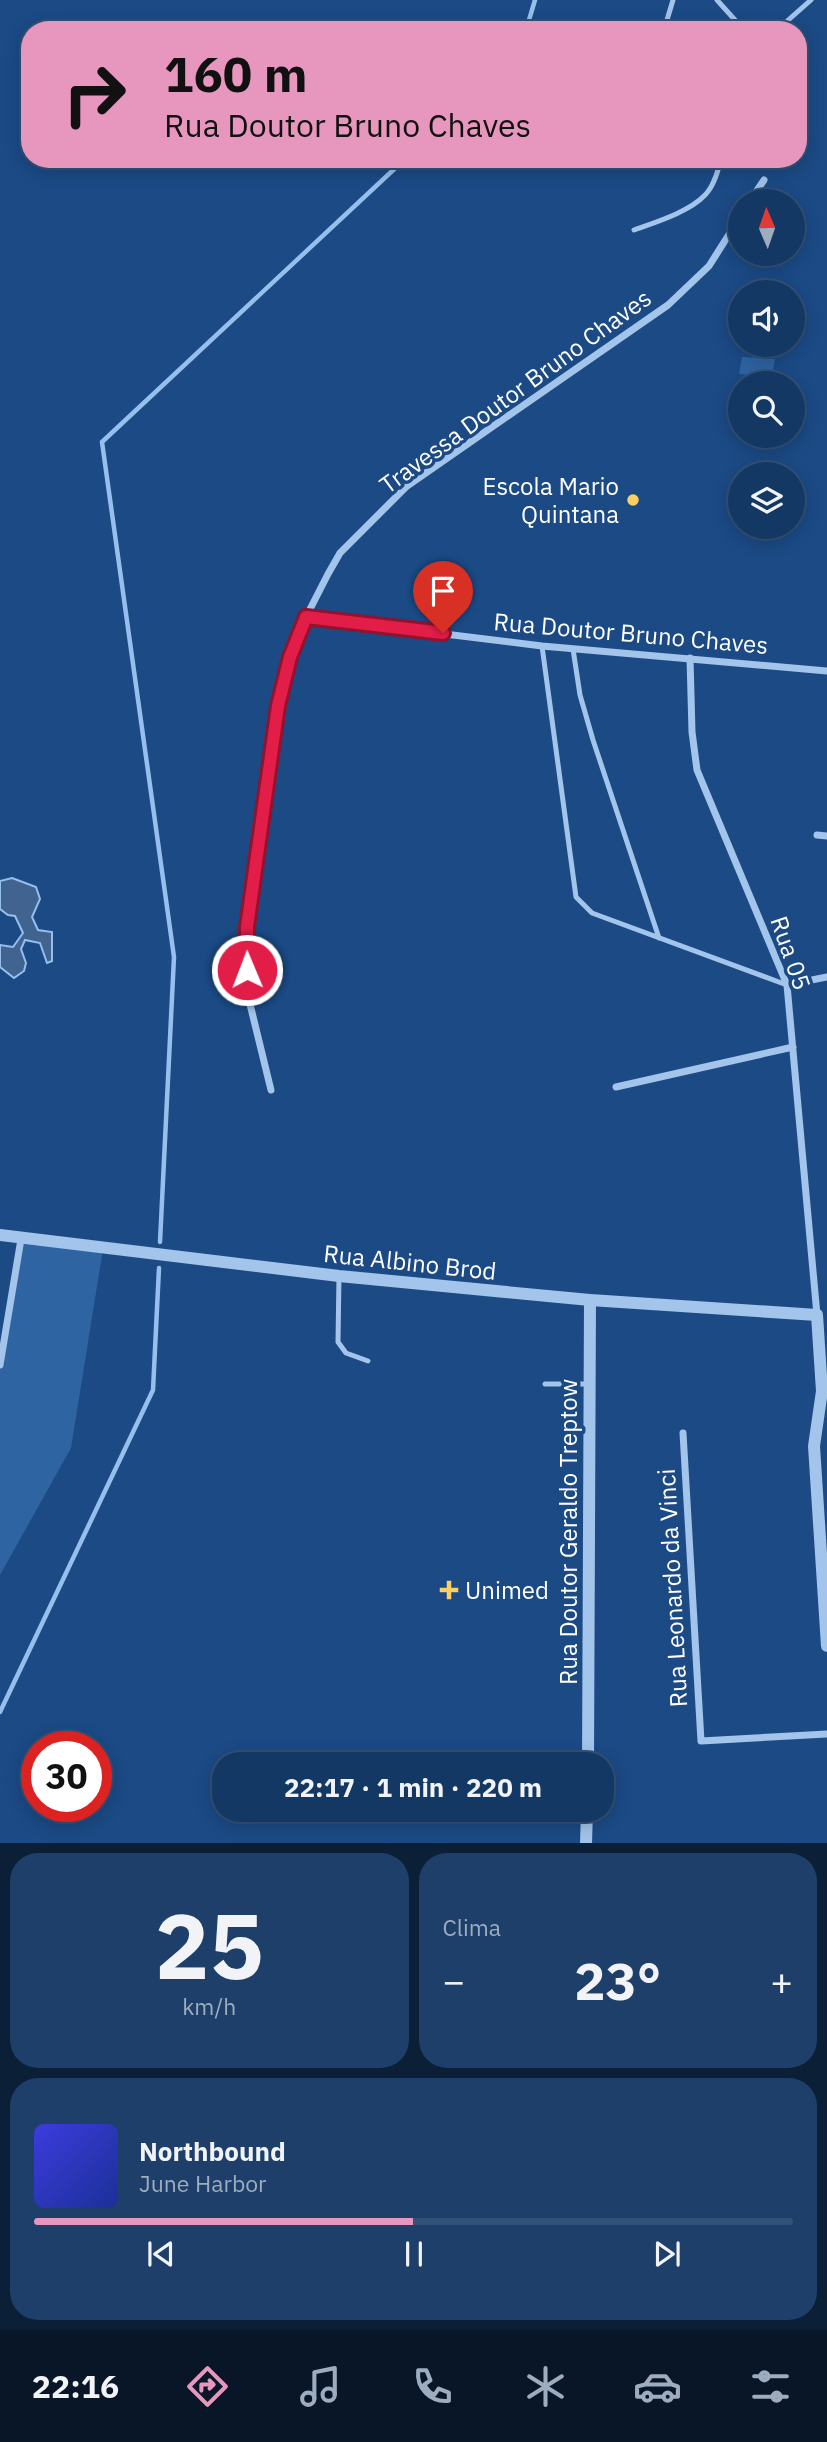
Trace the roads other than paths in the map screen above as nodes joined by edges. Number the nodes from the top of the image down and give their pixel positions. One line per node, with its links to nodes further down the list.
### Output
1 (673, 0): 4 (lane)
2 (717, 0): 5 (lane)
3 (811, 0): 6 (lane)
4 (667, 21)
5 (736, 21)
6 (787, 21)
7 (719, 168): 10 (lane)
8 (764, 180): 9 (street)
9 (758, 189)
10 (634, 230)
11 (728, 236): 12 (street, Travessa Doutor Bruno Chaves)
12 (306, 617): 13 (street, Rua Doutor Bruno Chaves); 24 (street, Travessa Doutor Bruno Chaves)
13 (542, 646): 14 (street, Rua Doutor Bruno Chaves); 19 (lane)
14 (573, 649): 15 (street, Rua Doutor Bruno Chaves); 19 (lane)
15 (690, 658): 16 (street, Rua Doutor Bruno Chaves); 21 (street, Rua 05)
16 (827, 671)
17 (817, 835): 18 (street)
18 (827, 836)
19 (659, 938): 21 (lane)
20 (827, 977): 21 (street)
21 (787, 985): 22 (street, Rua 05)
22 (793, 1047): 23 (street); 29 (street, Rua 05)
23 (615, 1087)
24 (271, 1090)
25 (0, 1235): 26 (street, Rua Albino Brod)
26 (21, 1239): 27 (street, Rua Albino Brod); 31 (street)
27 (339, 1276): 28 (street, Rua Albino Brod); 30 (lane)
28 (590, 1300): 29 (street, Rua Albino Brod); 33 (street, Rua Doutor Geraldo Treptow)
29 (817, 1315): 35 (street)
30 (368, 1361)
31 (0, 1365)
32 (545, 1384): 33 (lane)
33 (590, 1384): 37 (street, Rua Doutor Geraldo Treptow)
34 (682, 1433): 36 (street, Rua Leonardo da Vinci)
35 (827, 1646)
36 (827, 1734)
37 (587, 1752)
38 (587, 1822): 39 (street)
39 (586, 1843)

